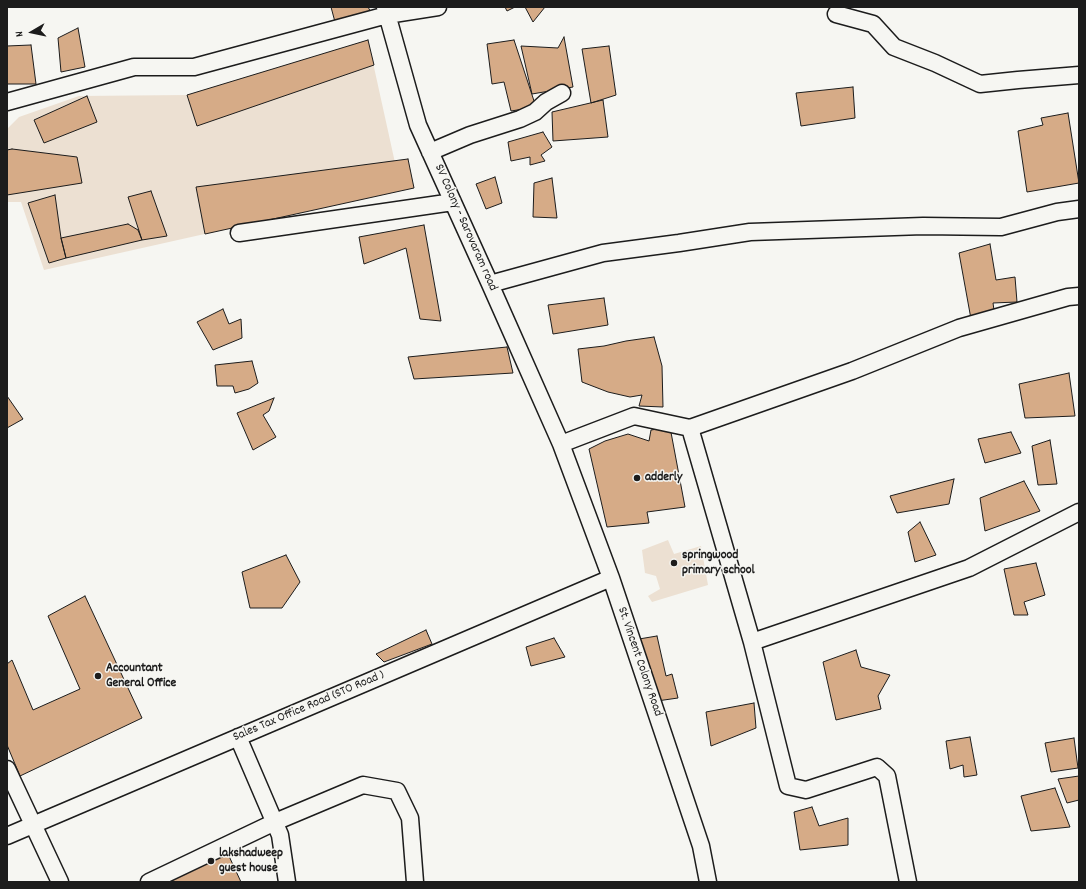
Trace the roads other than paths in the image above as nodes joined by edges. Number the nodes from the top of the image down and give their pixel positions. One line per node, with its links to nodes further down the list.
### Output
1 (438, 7): 2 (street)
2 (386, 11): 6 (street); 7 (street, SV Colony - Sarovaram road)
3 (836, 14): 4 (street)
4 (1079, 75)
5 (562, 93): 7 (street)
6 (7, 102)
7 (430, 152): 8 (street, SV Colony - Sarovaram road)
8 (453, 202): 10 (street); 11 (street, SV Colony - Sarovaram road)
9 (1079, 209): 11 (street)
10 (239, 233)
11 (490, 284): 14 (street, SV Colony - Sarovaram road)
12 (1079, 296): 13 (street)
13 (690, 428): 14 (street); 17 (street)
14 (561, 444): 16 (street, St. Vincent Colony Road)
15 (1079, 512): 17 (street)
16 (611, 578): 18 (street, Sales Tax Office Road (STO Road )); 27 (street, St. Vincent Colony Road)
17 (752, 642): 28 (street)
18 (238, 737): 20 (street); 21 (street, Sales Tax Office Road (STO Road ))
19 (7, 769): 21 (street)
20 (275, 822): 24 (street); 25 (street); 26 (street)
21 (34, 825): 22 (street, Sales Tax Office Road (STO Road )); 23 (street)
22 (7, 836)
23 (60, 882)
24 (149, 882)
25 (287, 882)
26 (415, 882)
27 (708, 882)
28 (908, 882)

